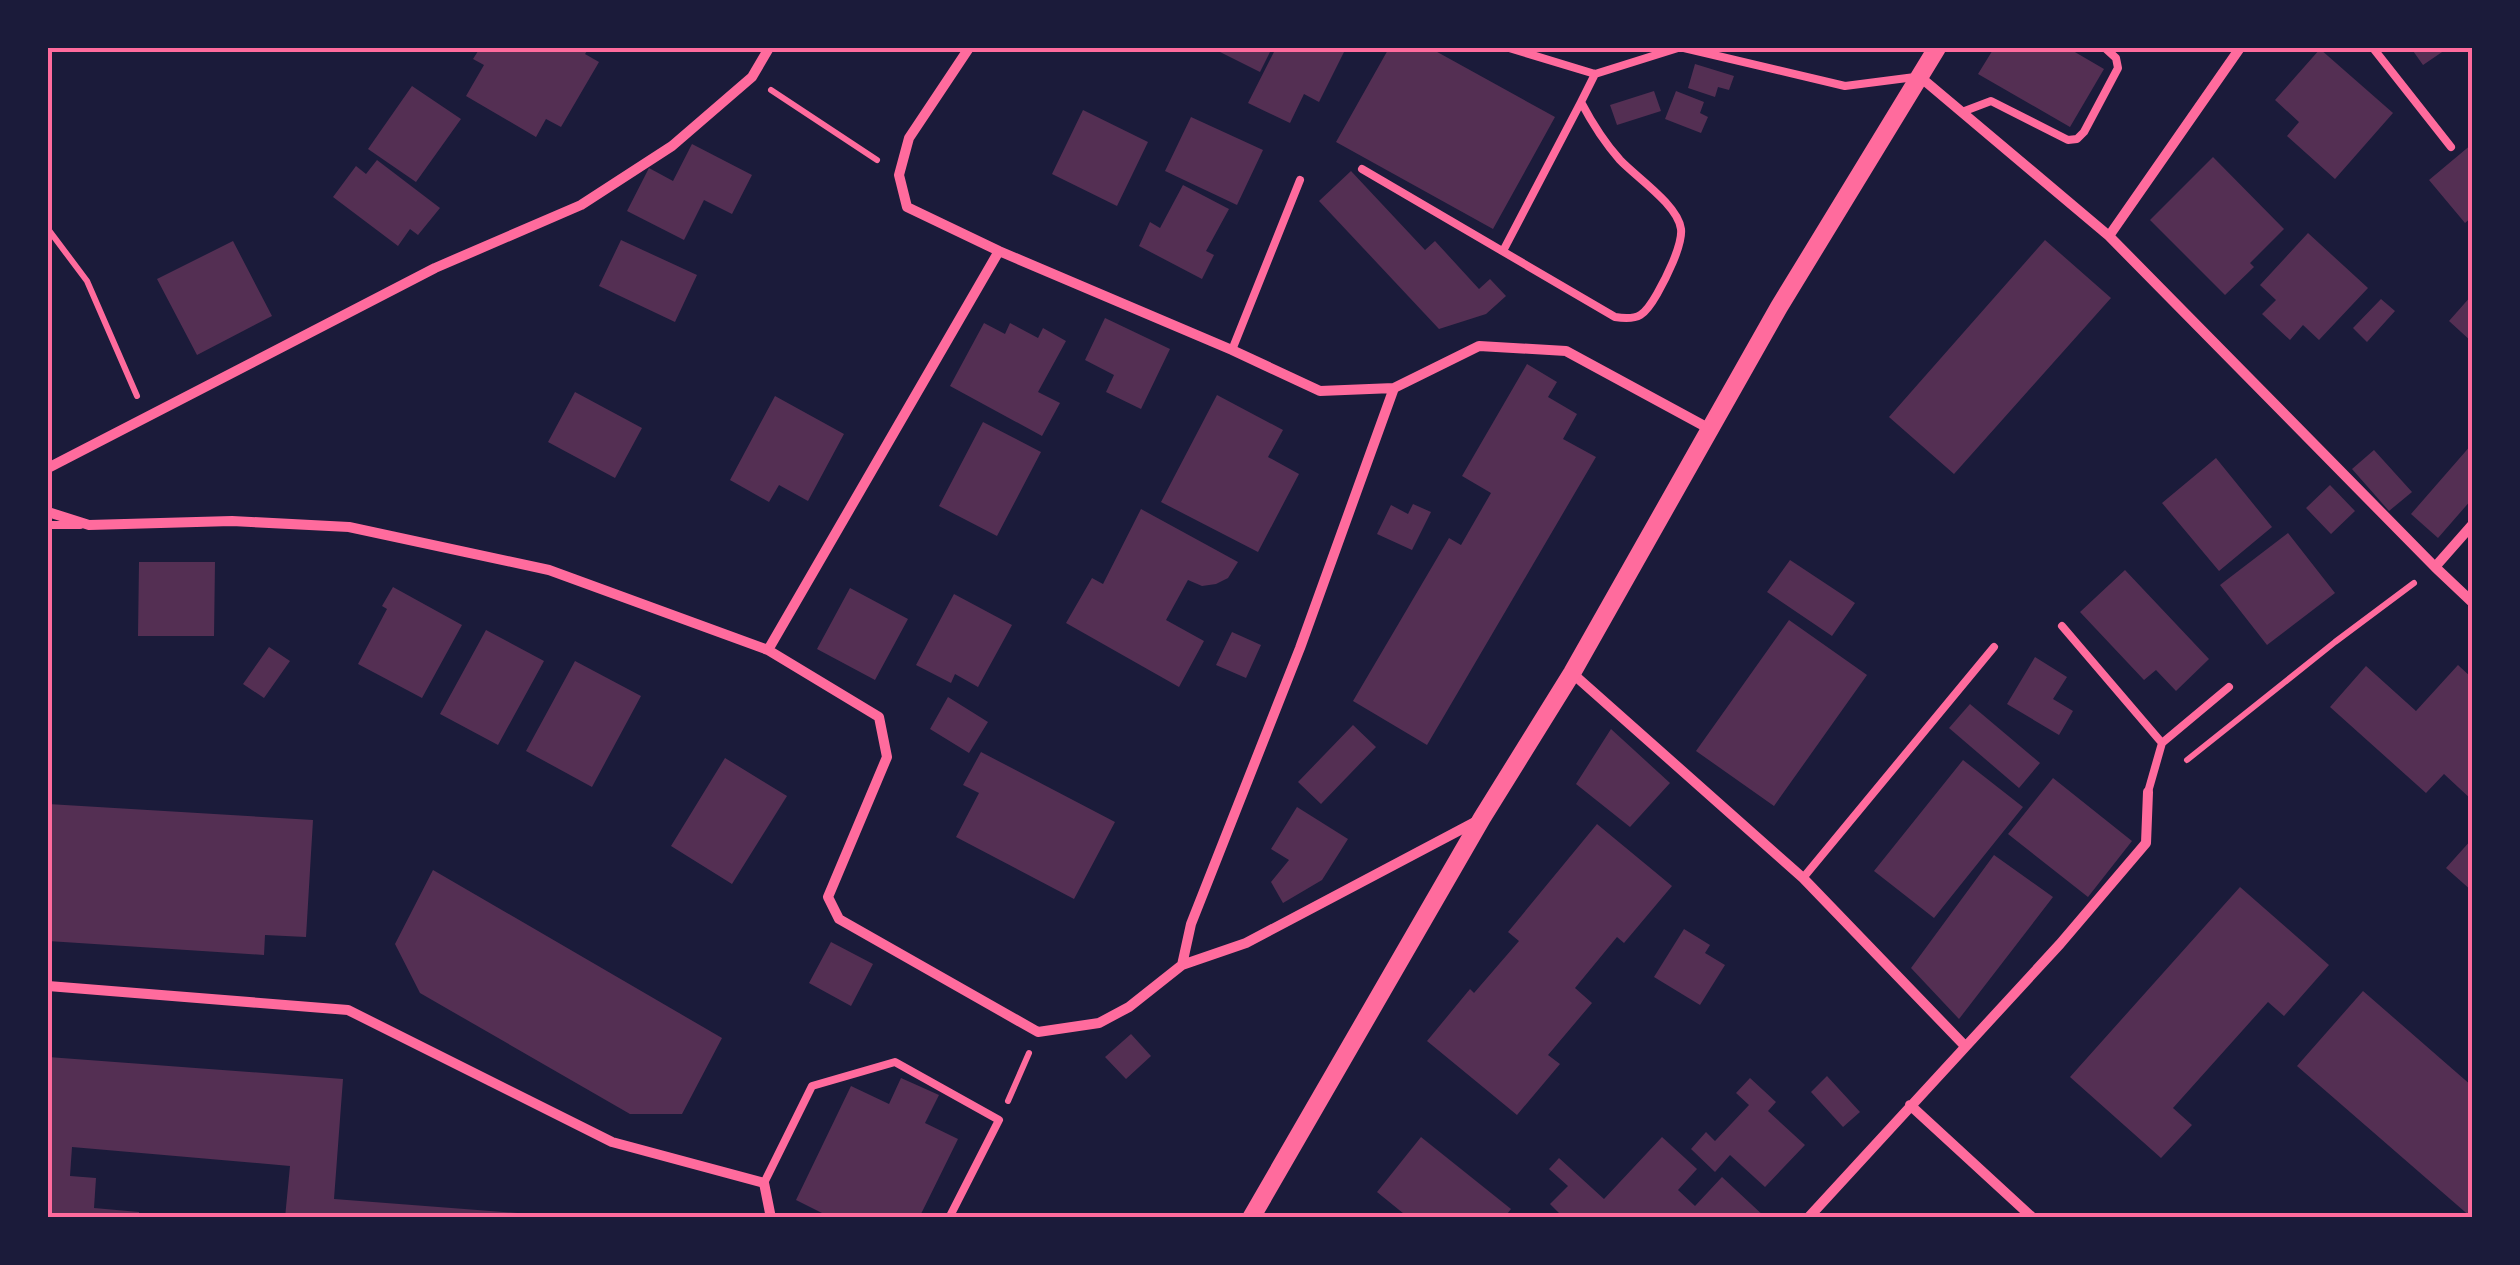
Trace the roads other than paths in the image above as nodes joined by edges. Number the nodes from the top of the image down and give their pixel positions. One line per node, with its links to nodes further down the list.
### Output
1 (769, 48): 24 (street)
2 (969, 48): 20 (street)
3 (1509, 48): 11 (lane)
4 (1681, 48): 10 (lane); 11 (lane)
5 (1721, 48): 10 (lane)
6 (1937, 48): 12 (street)
7 (2105, 48): 14 (lane)
8 (2240, 48): 18 (street)
9 (2373, 48): 15 (lane)
10 (1735, 60): 12 (lane)
11 (1595, 74): 13 (lane)
12 (1920, 76): 14 (street); 23 (street)
13 (1581, 102): 19 (lane); 19 (lane)
14 (1962, 112): 18 (street)
15 (2451, 146)
16 (1362, 169): 19 (lane)
17 (1300, 180): 21 (lane)
18 (2109, 236): 29 (street)
19 (1503, 250)
20 (999, 251): 21 (street); 33 (street)
21 (1232, 350): 22 (street)
22 (1394, 388): 23 (street); 40 (street)
23 (1708, 428): 34 (street)
24 (48, 468)
25 (48, 512): 27 (street)
26 (48, 525): 27 (lane)
27 (89, 525): 33 (street)
28 (2472, 525): 29 (street)
29 (2434, 567): 30 (street)
30 (2472, 602)
31 (2062, 626): 36 (lane)
32 (1994, 647): 39 (lane)
33 (768, 650): 40 (street)
34 (1572, 674): 38 (street); 39 (street)
35 (2230, 688): 36 (lane)
36 (2162, 743): 37 (lane)
37 (2148, 792): 42 (street)
38 (1482, 818): 40 (street); 47 (street)
39 (1803, 878): 42 (street)
40 (1182, 965)
41 (48, 986): 44 (street)
42 (1965, 1046): 43 (street)
43 (1910, 1105): 48 (street); 49 (street)
44 (764, 1183): 45 (street); 46 (lane)
45 (770, 1218)
46 (949, 1218)
47 (1251, 1218)
48 (1808, 1218)
49 (2033, 1218)

